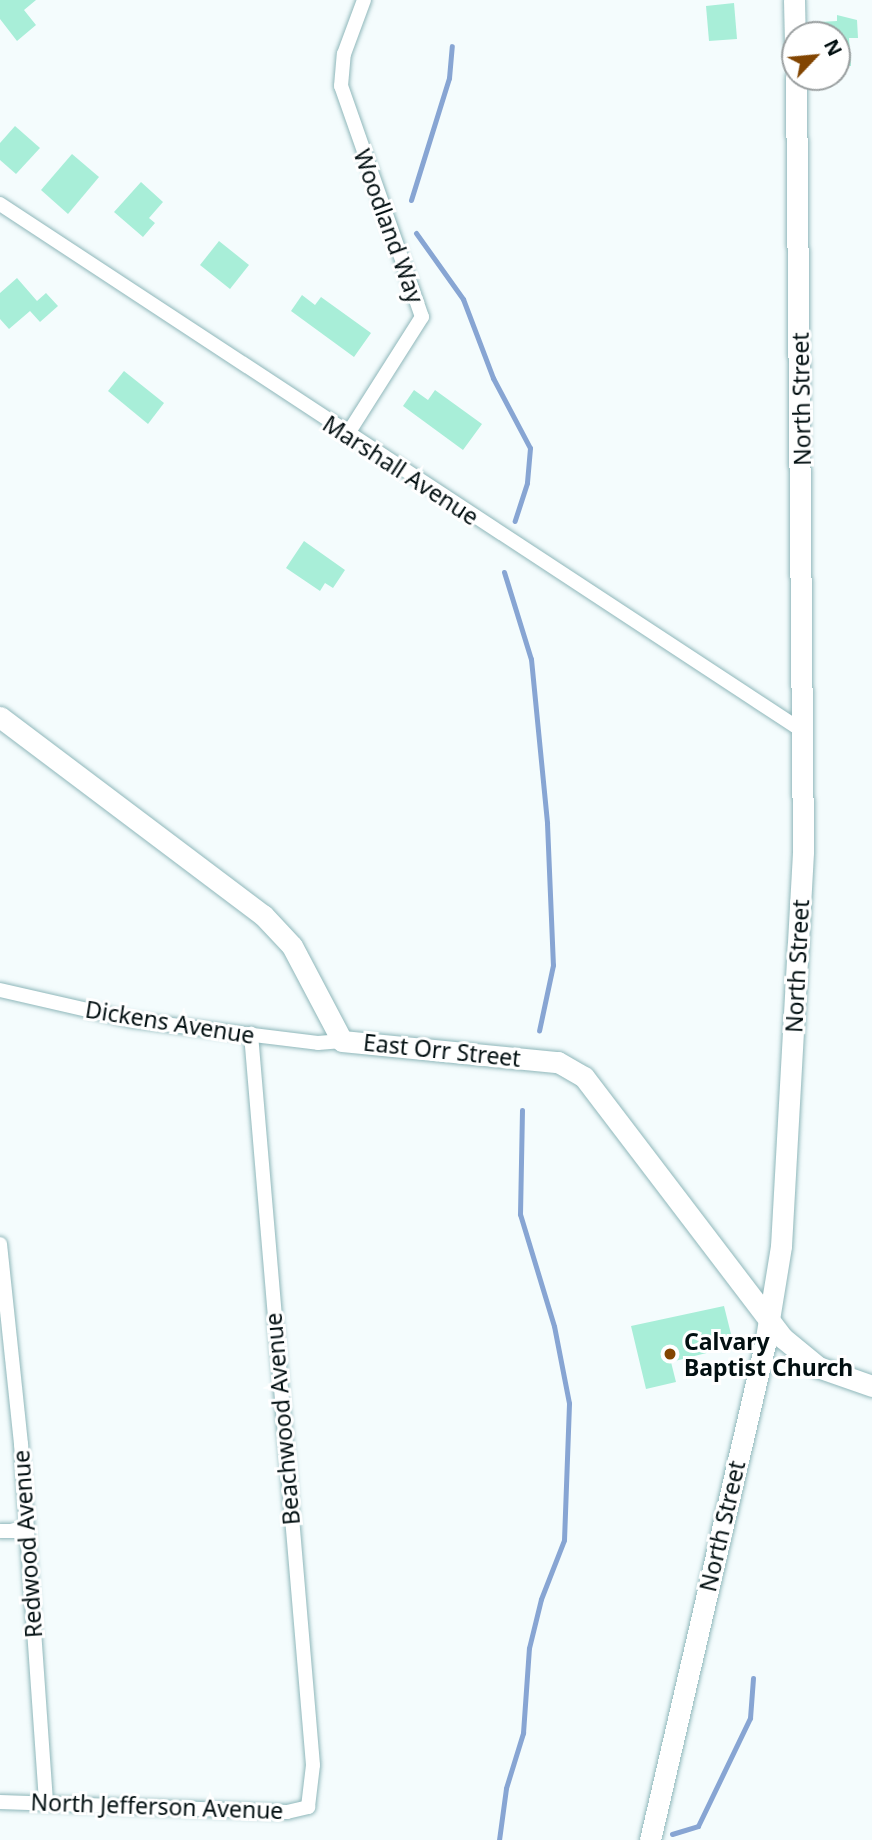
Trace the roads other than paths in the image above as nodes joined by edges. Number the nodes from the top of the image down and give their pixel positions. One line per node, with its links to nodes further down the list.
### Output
1 (364, 0): 6 (street, Woodland Way)
2 (794, 0): 3 (street)
3 (794, 21)
4 (796, 91): 8 (street, North Street)
5 (0, 204): 6 (street, Marshall Avenue)
6 (347, 435): 8 (street, Marshall Avenue)
7 (0, 717): 11 (street, East Orr Street)
8 (804, 732): 13 (street, North Street)
9 (0, 990): 10 (street, Dickens Avenue)
10 (251, 1034): 11 (street, Dickens Avenue); 19 (street, Beachwood Avenue)
11 (342, 1041): 13 (street, East Orr Street)
12 (0, 1244): 16 (street, Redwood Avenue)
13 (768, 1320): 14 (street, East Orr Street); 20 (street, North Street)
14 (872, 1387)
15 (0, 1531): 16 (street)
16 (27, 1531): 18 (street, Redwood Avenue)
17 (0, 1802): 18 (street, North Jefferson Avenue)
18 (46, 1802): 19 (street, North Jefferson Avenue)
19 (310, 1802)
20 (650, 1840)

